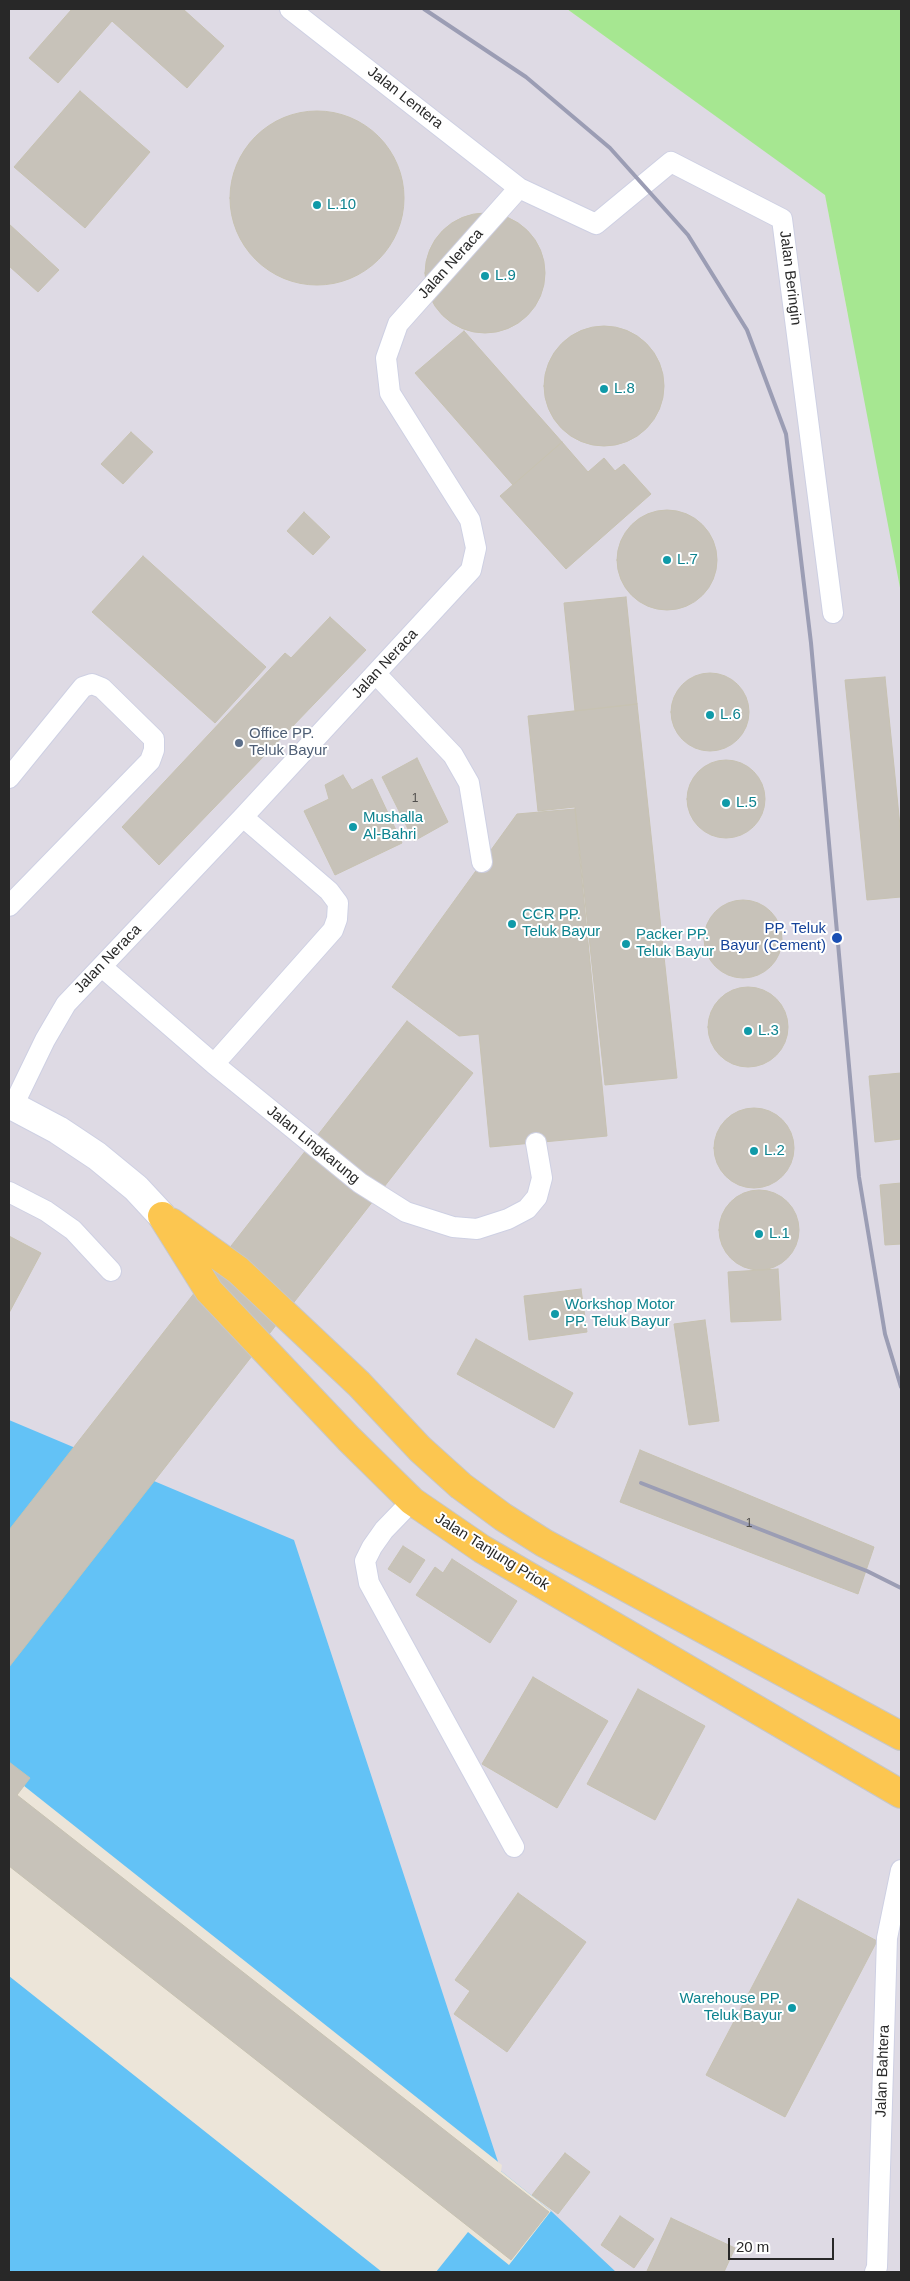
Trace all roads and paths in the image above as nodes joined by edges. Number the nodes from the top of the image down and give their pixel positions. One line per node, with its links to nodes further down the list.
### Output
1 (290, 9): 2 (lane, Jalan Lentera)
2 (519, 188): 3 (lane, Jalan Beringin); 4 (lane, Jalan Neraca)
3 (833, 613)
4 (376, 674): 6 (lane, Jalan Neraca); 7 (lane)
5 (9, 778): 8 (lane)
6 (243, 817): 9 (lane, Jalan Neraca); 10 (lane)
7 (482, 862)
8 (9, 906)
9 (102, 967): 10 (lane, Jalan Lingkarung); 11 (lane, Jalan Neraca)
10 (214, 1064): 12 (lane, Jalan Lingkarung)
11 (11, 1105): 14 (street, Jalan Tanjung Priok)
12 (536, 1143)
13 (9, 1192): 15 (lane)
14 (162, 1216): 16 (highway, Jalan Tanjung Priok); 17 (highway, Jalan Tanjung Priok)
15 (112, 1271)
16 (412, 1501): 18 (highway, Jalan Tanjung Priok); 19 (lane)
17 (901, 1736)
18 (901, 1794)
19 (514, 1847)
20 (901, 1870): 21 (lane, Jalan Bahtera)
21 (874, 2272)

